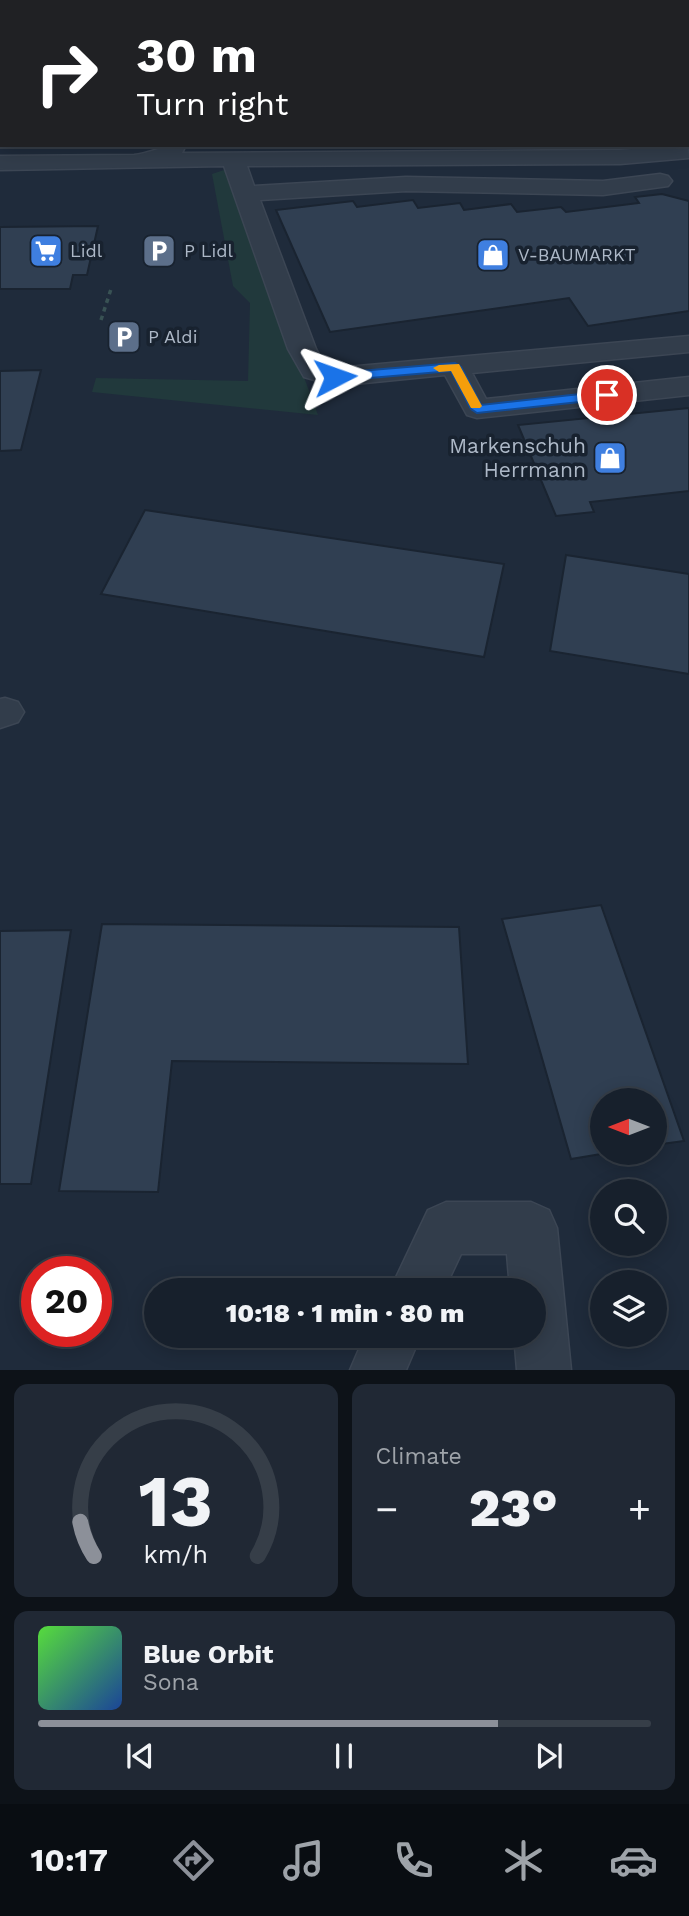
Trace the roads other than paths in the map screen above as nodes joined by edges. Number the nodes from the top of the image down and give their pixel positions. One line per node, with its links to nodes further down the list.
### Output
1 (174, 147): 5 (street)
2 (689, 151): 3 (street)
3 (652, 155): 4 (street); 8 (street)
4 (233, 160): 5 (street); 8 (street)
5 (143, 161): 6 (street); 7 (street)
6 (0, 163)
7 (125, 188)
8 (246, 194): 11 (street)
9 (689, 344): 10 (street)
10 (635, 350): 11 (street); 13 (street)
11 (455, 367): 13 (street)
12 (689, 386): 13 (street)
13 (659, 390)
14 (422, 1278): 15 (street)
15 (536, 1278)
16 (388, 1348): 18 (street)
17 (542, 1348): 19 (street)
18 (377, 1370)
19 (544, 1370)

